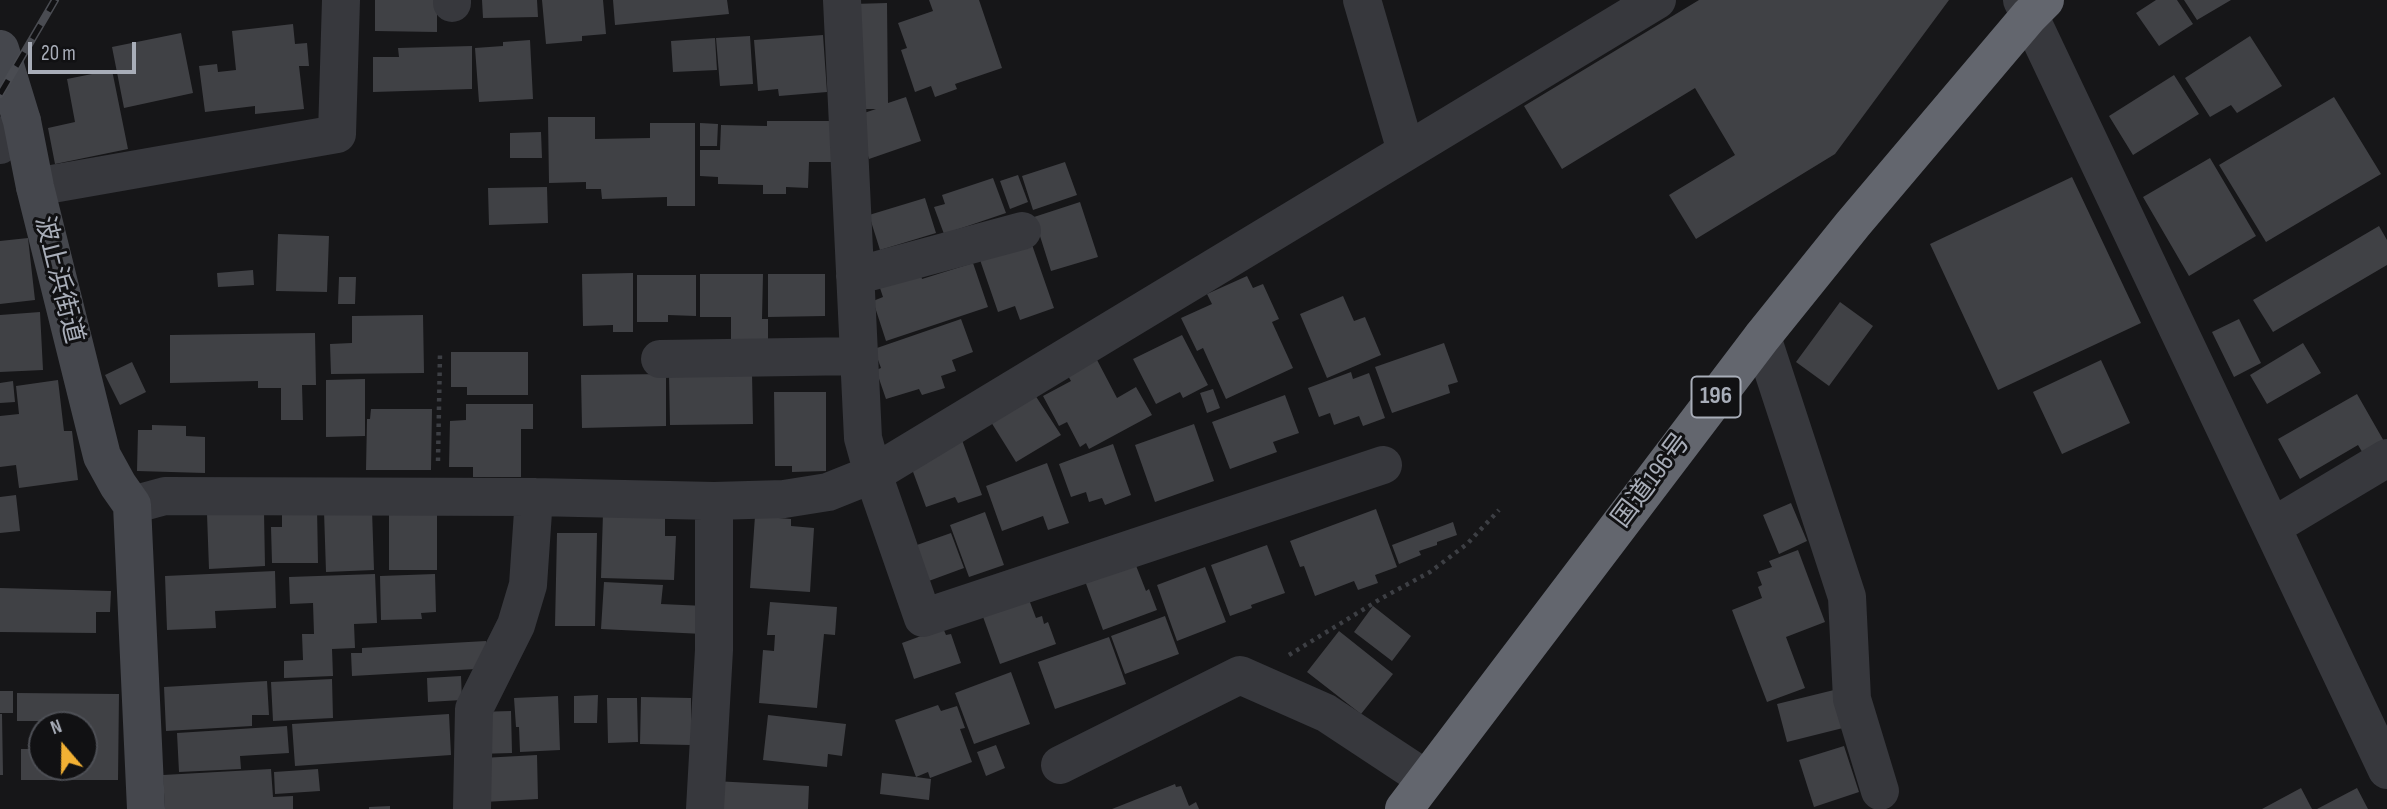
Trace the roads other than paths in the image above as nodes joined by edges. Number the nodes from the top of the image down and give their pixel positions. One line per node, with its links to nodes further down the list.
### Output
1 (341, 0): 9 (street)
2 (842, 0): 11 (street)
3 (1362, 0): 8 (street)
4 (1657, 0): 8 (street)
5 (2032, 5): 12 (highway, 国道196号 / 196); 21 (street)
6 (0, 51): 7 (street, 波止浜街道)
7 (11, 133): 9 (street, 波止浜街道)
8 (1406, 151): 17 (street)
9 (35, 187): 20 (street, 波止浜街道)
10 (1022, 231): 11 (street)
11 (855, 276): 13 (street)
12 (1762, 337): 24 (street); 25 (highway, 国道196号 / 196)
13 (859, 356): 14 (street); 17 (street)
14 (660, 359)
15 (2387, 458): 21 (street)
16 (1383, 465): 17 (street)
17 (873, 474): 19 (street)
18 (534, 497): 19 (street); 20 (street); 27 (street)
19 (713, 501): 28 (street)
20 (132, 505): 26 (street)
21 (2272, 527): 23 (street)
22 (1060, 765): 25 (street)
23 (2387, 769)
24 (1880, 791)
25 (1415, 794)
26 (146, 809)
27 (472, 809)
28 (705, 809)

